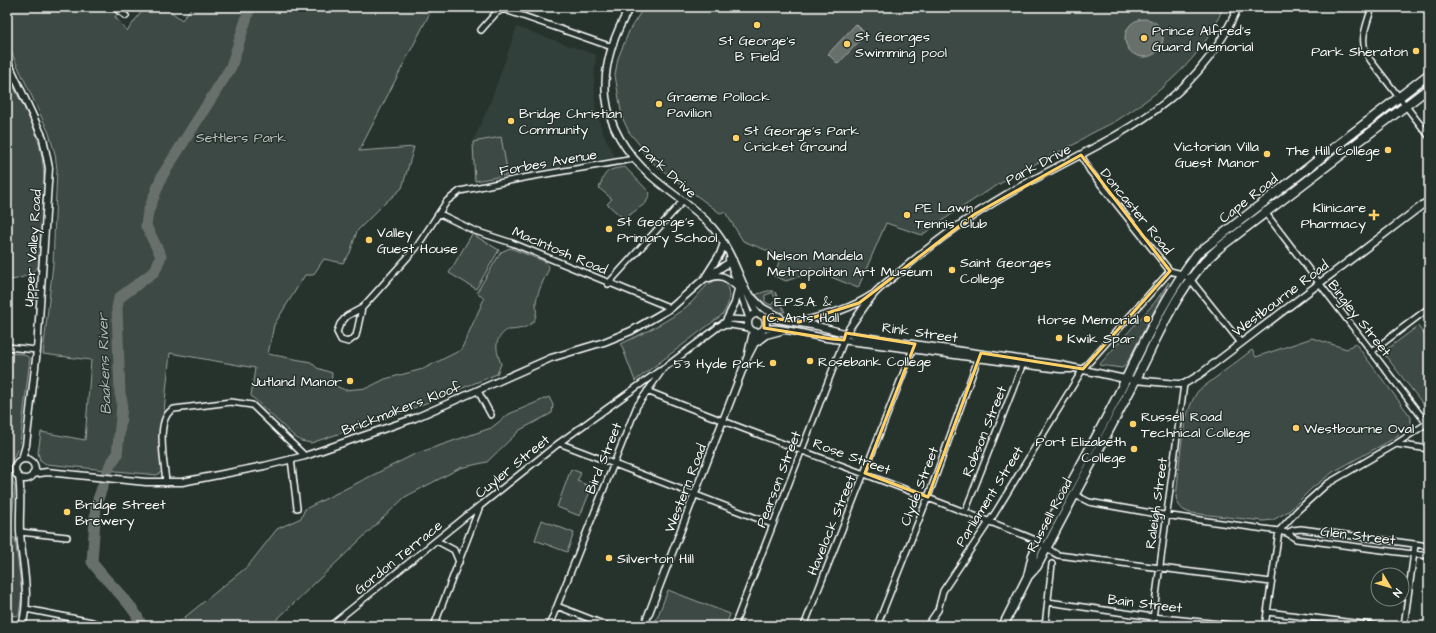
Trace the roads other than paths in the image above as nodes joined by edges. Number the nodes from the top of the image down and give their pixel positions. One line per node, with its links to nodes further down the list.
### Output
1 (114, 7): 6 (street)
2 (630, 7): 8 (street, Park Drive)
3 (1238, 7): 15 (street, Park Drive)
4 (1372, 7): 12 (street)
5 (503, 8): 7 (street); 8 (street)
6 (126, 16)
7 (480, 30)
8 (612, 46): 16 (street, Park Drive)
9 (7, 60): 53 (street, Upper Valley Road)
10 (1429, 74): 12 (main road, Cape Road)
11 (1429, 88): 13 (main road, Cape Road)
12 (1399, 97): 13 (street); 19 (main road, Cape Road)
13 (1405, 106): 14 (street); 20 (main road, Cape Road)
14 (1429, 136)
15 (1081, 155): 24 (street, Doncaster Road); 33 (street, Park Drive)
16 (634, 159): 18 (street, Park Drive); 21 (street, Forbes Avenue)
17 (1429, 200): 29 (street, Westbourne Road)
18 (683, 201): 22 (street, Park Drive); 28 (street)
19 (1260, 205): 20 (street, Bingley Street); 25 (main road, Cape Road)
20 (1265, 213): 27 (main road, Cape Road); 29 (street, Bingley Street)
21 (440, 214): 28 (street, MacIntosh Road); 34 (street)
22 (724, 243): 23 (street, Park Drive); 26 (street)
23 (731, 261): 26 (street, Brickmakers Kloof); 31 (street, Park Drive); 32 (street, Park Drive)
24 (1170, 271): 25 (street, Doncaster Road); 59 (street, Parliament Street)
25 (1182, 274): 27 (street, Doncaster Road); 60 (main road, Cape Road)
26 (704, 279): 30 (street, Brickmakers Kloof)
27 (1190, 279): 49 (street, Doncaster Road); 61 (main road, Cape Road)
28 (608, 284): 35 (street, MacIntosh Road)
29 (1319, 284): 49 (street, Westbourne Road); 54 (street, Bingley Street)
30 (696, 286): 31 (street); 35 (street, Brickmakers Kloof)
31 (738, 288): 39 (street, Park Drive); 40 (street)
32 (746, 291): 37 (street, Park Drive); 41 (street)
33 (875, 293): 42 (street); 47 (street, Park Drive)
34 (362, 308): 34 (street)
35 (671, 308): 63 (street, Brickmakers Kloof)
36 (1429, 308): 54 (street)
37 (757, 313): 38 (street); 39 (street)
38 (764, 317): 41 (street, Rink Street); 46 (street)
39 (748, 318): 40 (street, Bird Street); 45 (street)
40 (726, 321): 43 (street, Bird Street)
41 (791, 321): 42 (street, Rink Street)
42 (799, 322): 47 (street, Rink Street)
43 (718, 326): 45 (street); 58 (street, Bird Street)
44 (785, 329): 46 (street, Rink Street); 48 (street, Rink Street); 50 (street)
45 (751, 330): 46 (street); 56 (street, Western Road)
46 (763, 330): 50 (street, Western Road)
47 (846, 333): 48 (street, Park Drive); 52 (street, Rink Street)
48 (844, 340): 52 (street, Rink Street); 71 (street, Pearson Street)
49 (1241, 343): 62 (street, Westbourne Road)
50 (755, 345): 56 (street, Western Road)
51 (7, 347): 53 (street)
52 (914, 347): 55 (street, Rink Street); 78 (street, Havelock Street)
53 (36, 350): 73 (street, Upper Valley Road)
54 (1371, 352): 67 (street, Bingley Street)
55 (979, 356): 57 (street, Rink Street); 86 (street, Clyde Street)
56 (747, 358): 66 (street, Western Road)
57 (1024, 362): 59 (street, Rink Street); 89 (street, Robson Street)
58 (663, 369): 64 (street, Bird Street); 68 (street, Cuyler Street)
59 (1083, 369): 60 (street, Rink Street); 91 (street, Parliament Street)
60 (1125, 379): 61 (street, Rink Street); 98 (main road, Russell Road)
61 (1136, 380): 62 (street); 85 (main road, Russell Road)
62 (1184, 384): 90 (street, Raleigh Street)
63 (478, 391): 65 (street); 72 (street, Brickmakers Kloof)
64 (647, 391): 66 (street, Rose Street); 75 (street, Bird Street)
65 (491, 415)
66 (723, 422): 71 (street, Rose Street); 84 (street, Western Road)
67 (1428, 424): 69 (street)
68 (559, 443): 75 (street); 87 (street, Cuyler Street)
69 (1396, 444): 70 (street); 94 (street)
70 (1429, 449)
71 (802, 450): 78 (street, Rose Street); 92 (street, Pearson Street)
72 (305, 456): 74 (street, Brickmakers Kloof); 82 (street)
73 (25, 459): 76 (street); 80 (street)
74 (291, 459): 82 (street, Brickmakers Kloof); 88 (street)
75 (613, 463): 84 (street); 110 (street, Bird Street)
76 (34, 465): 77 (street, Brickmakers Kloof); 79 (street)
77 (47, 472): 79 (street, Brickmakers Kloof); 82 (street, Brickmakers Kloof)
78 (865, 473): 86 (street, Rose Street); 123 (street, Havelock Street)
79 (33, 474): 81 (street)
80 (19, 477): 81 (street); 83 (street)
81 (27, 478): 83 (street)
82 (166, 483)
83 (21, 491): 93 (street)
84 (695, 495): 92 (street); 121 (street, Western Road)
85 (1075, 495): 90 (street, Glen Street); 101 (main road, Russell Road)
86 (928, 497): 89 (street, Rose Street); 124 (street, Clyde Street)
87 (480, 506): 97 (street, Gordon Terrace); 104 (street, Cuyler Street)
88 (296, 508)
89 (965, 512): 91 (street, Rose Street)
90 (1167, 516): 94 (street, Glen Street); 106 (street, Raleigh Street)
91 (988, 521): 98 (street, Rose Street); 125 (street, Parliament Street)
92 (772, 524): 114 (street, Pearson Street)
93 (20, 532): 96 (street); 111 (street)
94 (1279, 532): 95 (street, Glen Street); 108 (street)
95 (1286, 533): 99 (street, Glen Street); 102 (street, Glen Street)
96 (67, 537)
97 (437, 541): 104 (street); 117 (street, Gordon Terrace)
98 (1040, 542): 101 (street, Rose Street); 107 (main road, Russell Road)
99 (1415, 545): 100 (street, Glen Street); 102 (street)
100 (1429, 546)
101 (1047, 548): 106 (street, Rose Street); 107 (main road, Russell Road)
102 (1414, 554): 103 (street, Glen Street); 132 (street)
103 (1429, 556)
104 (459, 562): 118 (street, Cuyler Street)
105 (1052, 564): 109 (street)
106 (1159, 569): 108 (street, Rose Street); 113 (street, Raleigh Street)
107 (1028, 576): 126 (main road, Russell Road)
108 (1271, 582): 112 (street)
109 (1048, 602): 113 (street, Bain Street); 127 (street)
110 (558, 606): 119 (street, Bird Street); 120 (street)
111 (26, 609): 115 (street); 116 (street)
112 (1267, 612): 130 (street); 131 (street)
113 (1154, 617): 128 (street, Raleigh Street); 129 (street, Bain Street)
114 (734, 625): 122 (street)
115 (22, 626)
116 (103, 626)
117 (330, 626)
118 (434, 626)
119 (550, 626)
120 (608, 626)
121 (644, 626)
122 (741, 626)
123 (804, 626)
124 (876, 626)
125 (928, 626)
126 (1003, 626)
127 (1045, 626)
128 (1152, 626)
129 (1240, 626)
130 (1265, 626)
131 (1378, 626)
132 (1404, 626)

